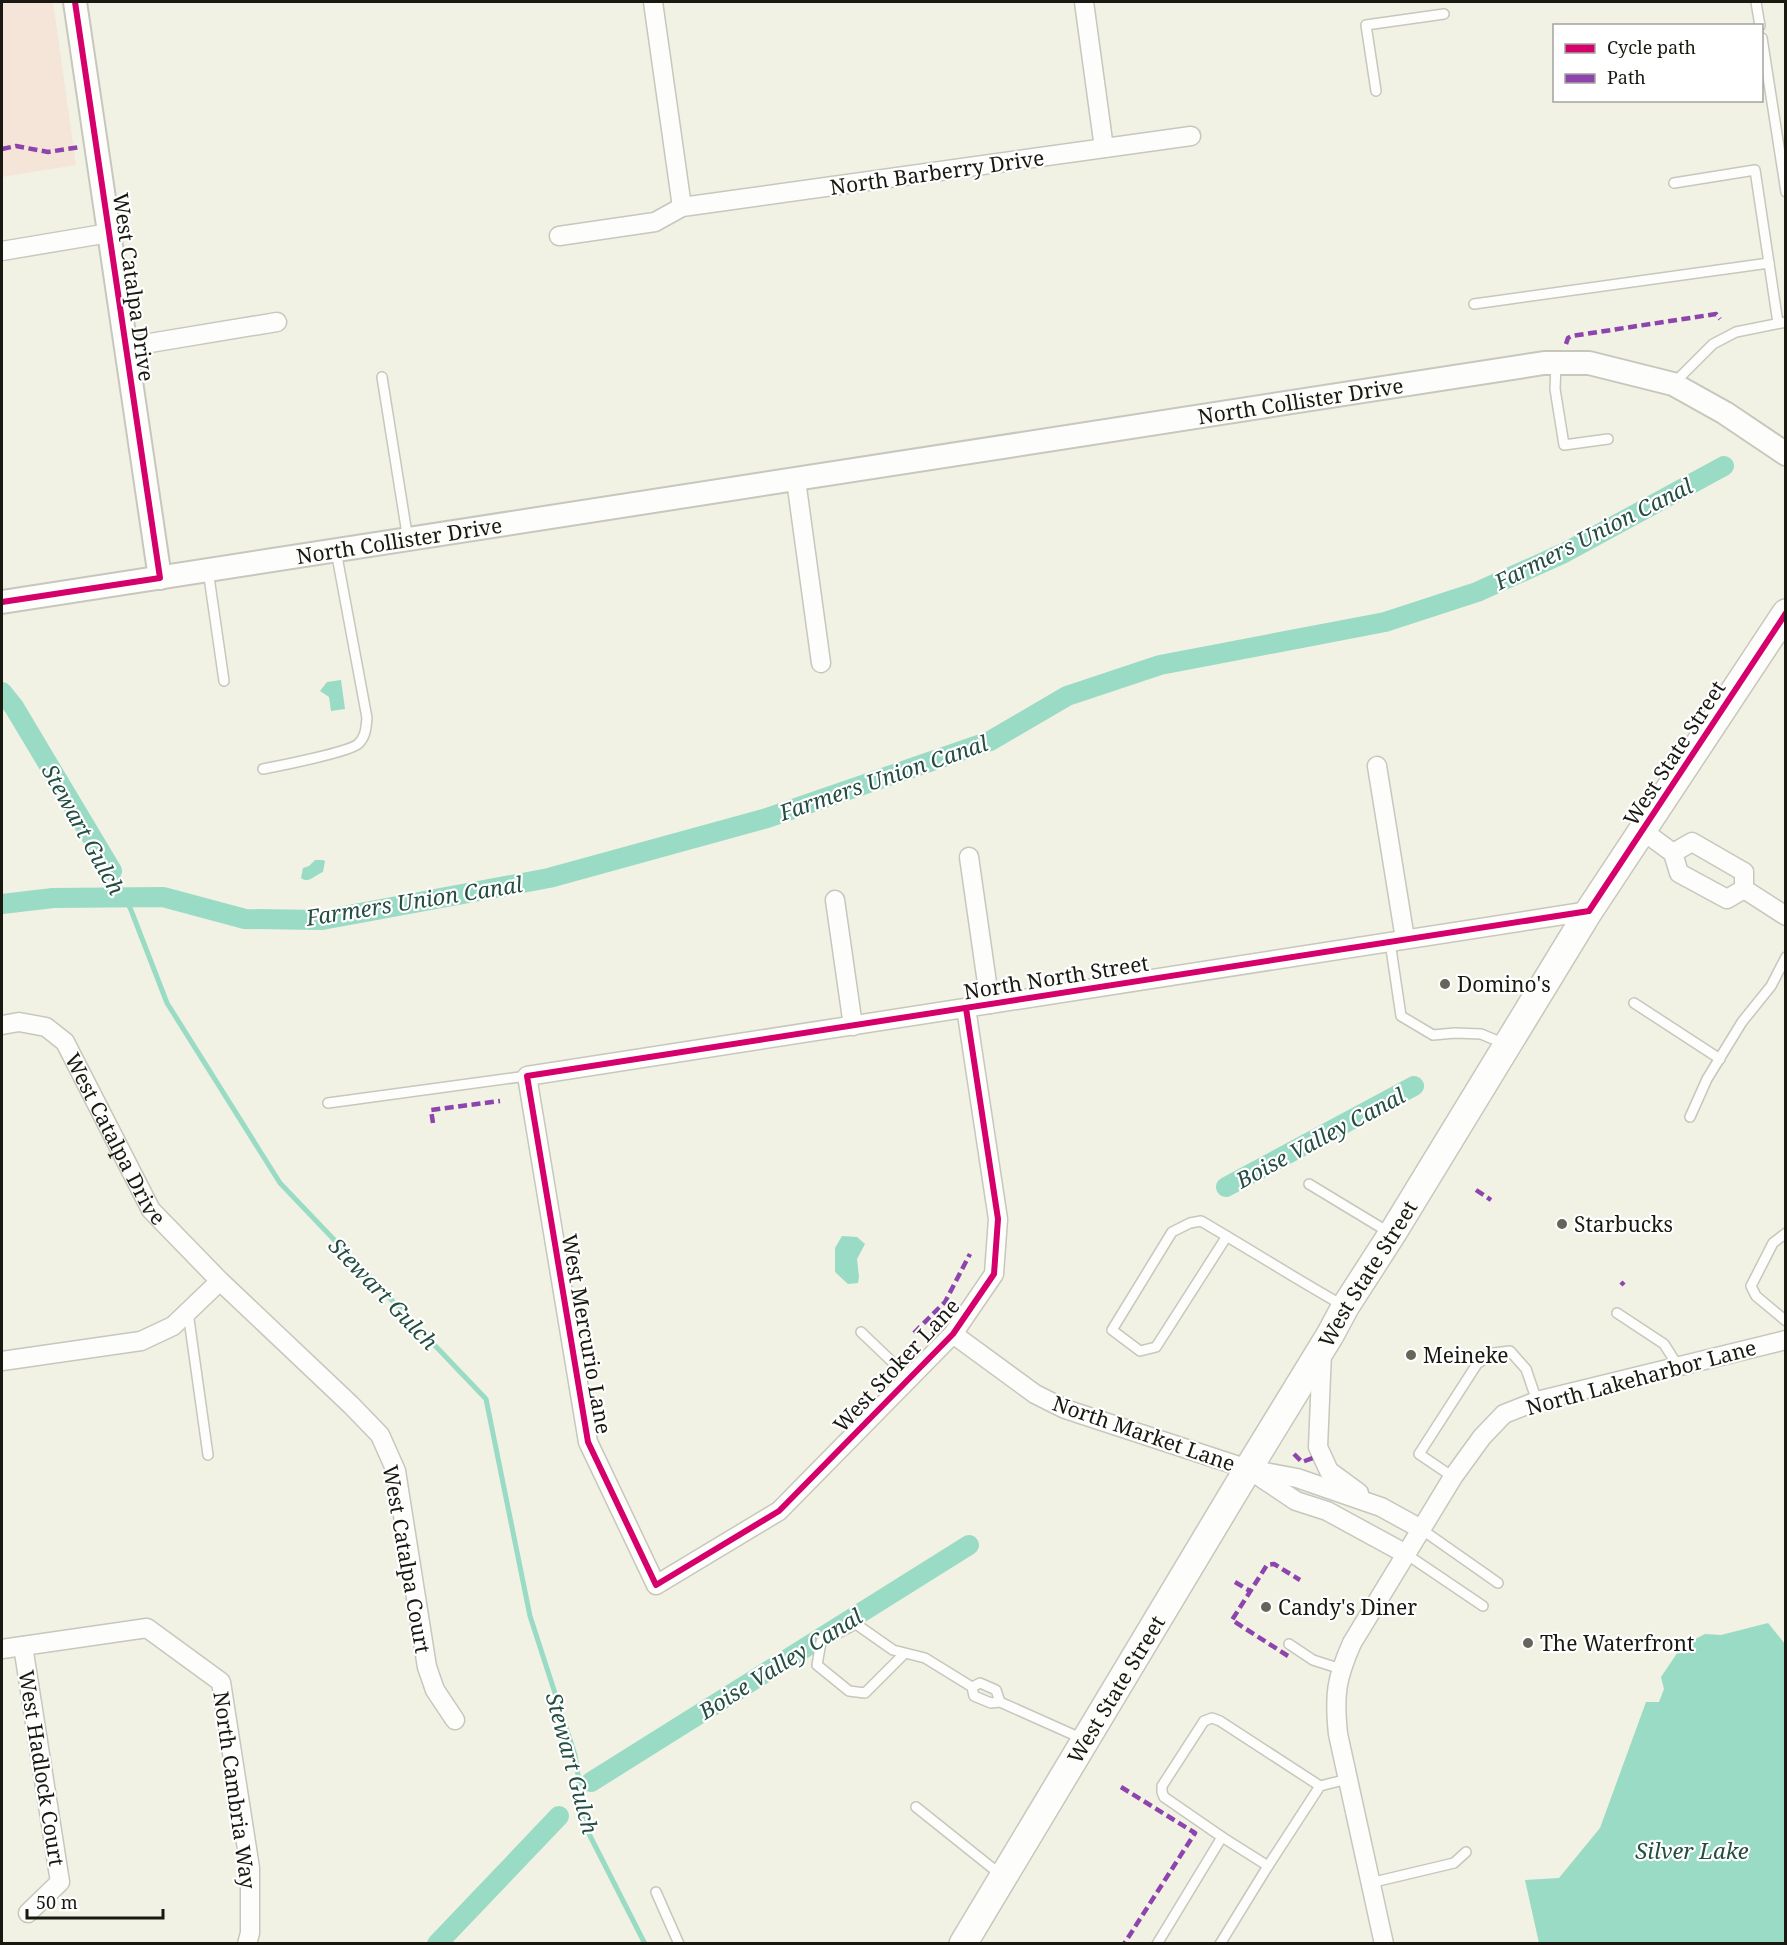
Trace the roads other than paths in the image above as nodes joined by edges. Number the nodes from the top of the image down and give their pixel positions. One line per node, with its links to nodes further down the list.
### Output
1 (75, 2): 14 (street, West Catalpa Drive)
2 (653, 2): 13 (street)
3 (1084, 2): 10 (street)
4 (1756, 2): 6 (lane)
5 (1444, 14): 8 (lane)
6 (1760, 24)
7 (1763, 51): 12 (lane)
8 (1376, 91)
9 (1191, 136): 10 (street, North Barberry Drive)
10 (1104, 148): 13 (street, North Barberry Drive)
11 (1674, 183): 17 (lane)
12 (1785, 192)
13 (682, 207): 15 (street)
14 (109, 233): 16 (street); 21 (street, West Catalpa Drive)
15 (559, 236)
16 (2, 251)
17 (1769, 263): 18 (lane); 20 (lane)
18 (1474, 304)
19 (278, 322): 21 (street)
20 (1782, 323): 24 (lane)
21 (126, 347): 31 (street, West Catalpa Drive)
22 (1556, 364): 24 (street, North Collister Drive); 25 (lane); 27 (street, North Collister Drive)
23 (382, 377): 28 (lane)
24 (1673, 384): 26 (street, North Collister Drive)
25 (1608, 440)
26 (1785, 454)
27 (796, 480): 28 (street, North Collister Drive); 34 (street)
28 (408, 540): 29 (street, North Collister Drive)
29 (336, 551): 30 (street, North Collister Drive); 37 (lane)
30 (208, 570): 31 (street, North Collister Drive); 35 (lane)
31 (160, 578): 32 (street, North Collister Drive)
32 (2, 602)
33 (1785, 613): 38 (main road, West State Street)
34 (821, 663)
35 (224, 681)
36 (1377, 766): 45 (street)
37 (263, 770)
38 (1643, 831): 39 (street); 43 (main road, West State Street)
39 (1673, 853): 41 (street); 41 (street)
40 (969, 857): 48 (street)
41 (1744, 889): 44 (street)
42 (835, 900): 51 (street)
43 (1589, 911): 45 (street, North North Street); 52 (main road, West State Street)
44 (1785, 916)
45 (1397, 940): 48 (street, North North Street); 52 (lane)
46 (1785, 957): 53 (lane)
47 (1634, 1003): 53 (lane)
48 (990, 1004): 49 (street, North North Street)
49 (966, 1008): 51 (street, North North Street); 67 (street, West Stoker Lane)
50 (2, 1025): 61 (street, West Catalpa Drive)
51 (853, 1026): 54 (street, North North Street)
52 (1507, 1045): 59 (main road, West State Street)
53 (1720, 1059): 56 (lane)
54 (527, 1076): 55 (lane); 81 (street, West Mercurio Lane)
55 (328, 1103)
56 (1690, 1117)
57 (1310, 1184): 59 (lane)
58 (1785, 1233): 65 (lane)
59 (1392, 1234): 62 (main road, West State Street)
60 (1227, 1236): 60 (lane); 62 (lane)
61 (220, 1281): 63 (street); 90 (street, West Catalpa Court)
62 (1346, 1307): 69 (main road, West State Street)
63 (188, 1312): 70 (street); 74 (lane)
64 (1617, 1313): 71 (lane)
65 (1785, 1321)
66 (861, 1332): 72 (lane)
67 (953, 1334): 72 (street, West Stoker Lane); 75 (street, North Market Lane)
68 (1785, 1340): 71 (street, North Lakeharbor Lane)
69 (1323, 1348): 75 (main road, West State Street); 77 (street)
70 (2, 1361)
71 (1678, 1366): 73 (street, North Lakeharbor Lane)
72 (909, 1378): 81 (street, West Stoker Lane)
73 (1537, 1401): 76 (street, North Lakeharbor Lane); 76 (lane)
74 (207, 1455)
75 (1248, 1469): 77 (street); 79 (street); 91 (main road, West State Street)
76 (1453, 1476): 78 (street, North Lakeharbor Lane)
77 (1381, 1507): 78 (street)
78 (1421, 1529): 79 (street, North Lakeharbor Lane); 80 (lane)
79 (1406, 1554): 82 (lane); 87 (street, North Lakeharbor Lane)
80 (1498, 1583)
81 (656, 1585)
82 (1484, 1606)
83 (1289, 1644): 87 (lane)
84 (22, 1646): 85 (street, North Cambria Way); 101 (street, West Hadlock Court); 102 (street, North Cambria Way)
85 (2, 1649)
86 (904, 1654): 86 (lane); 88 (lane)
87 (1341, 1669): 92 (street, North Lakeharbor Lane)
88 (972, 1687): 89 (lane); 89 (lane)
89 (1000, 1702): 91 (lane)
90 (455, 1720)
91 (1085, 1740): 98 (main road, West State Street)
92 (1348, 1779): 93 (lane); 99 (street, North Lakeharbor Lane)
93 (1320, 1786): 95 (lane); 97 (lane)
94 (916, 1807): 98 (lane)
95 (1222, 1837): 97 (lane); 105 (lane)
96 (1466, 1852): 99 (lane)
97 (1268, 1866): 106 (lane)
98 (1003, 1876): 104 (main road, West State Street)
99 (1370, 1883): 107 (street, North Lakeharbor Lane)
100 (656, 1892): 103 (lane)
101 (28, 1913)
102 (248, 1944)
103 (679, 1944)
104 (963, 1944)
105 (1157, 1944)
106 (1220, 1944)
107 (1384, 1944)

